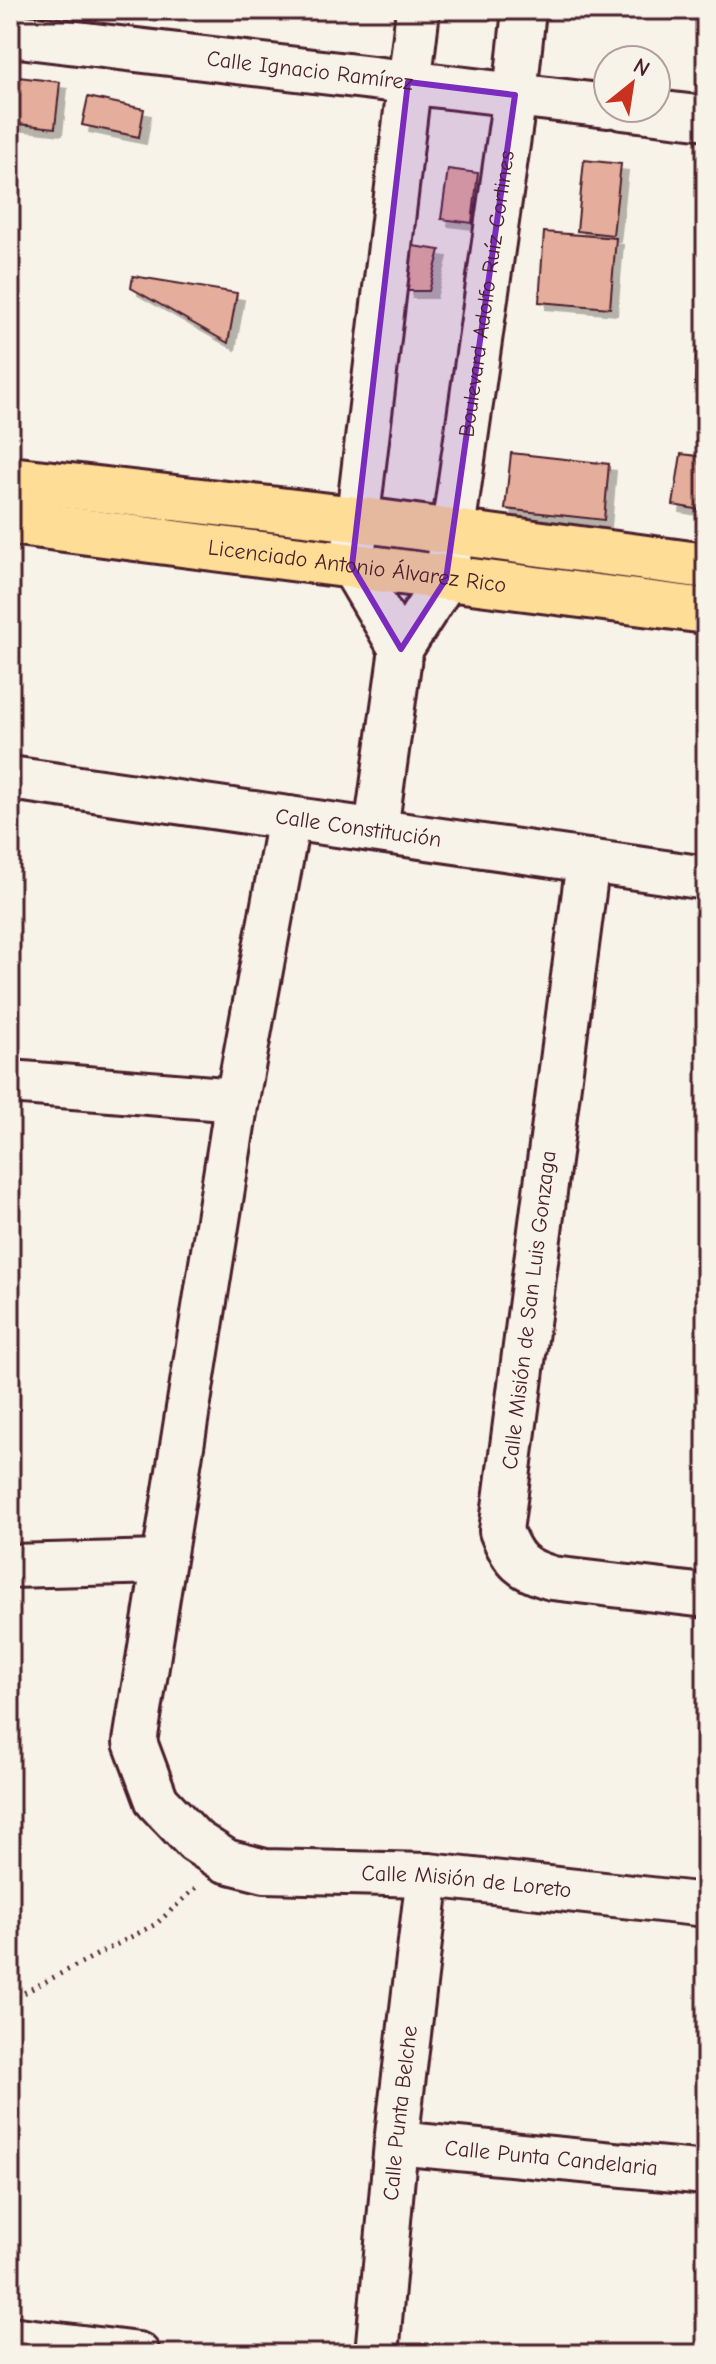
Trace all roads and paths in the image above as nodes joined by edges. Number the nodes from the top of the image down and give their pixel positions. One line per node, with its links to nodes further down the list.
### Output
1 (418, 10): 4 (street)
2 (524, 10): 5 (street, Boulevard Adolfo Ruíz Cortines)
3 (10, 35): 4 (street, Calle Ignacio Ramírez)
4 (408, 82): 5 (street, Calle Ignacio Ramírez); 10 (street)
5 (515, 95): 6 (street, Calle Ignacio Ramírez); 12 (street, Boulevard Adolfo Ruíz Cortines)
6 (592, 104)
7 (672, 114): 8 (street)
8 (706, 118)
9 (10, 479): 10 (main road, Licenciado Antonio Álvarez Rico)
10 (356, 519): 12 (main road, Licenciado Antonio Álvarez Rico); 13 (street)
11 (10, 522): 13 (main road, Licenciado Antonio Álvarez Rico)
12 (453, 533): 14 (main road, Licenciado Antonio Álvarez Rico); 15 (street, Boulevard Adolfo Ruíz Cortines)
13 (352, 566): 15 (main road, Licenciado Antonio Álvarez Rico); 17 (street)
14 (706, 566)
15 (446, 579): 16 (main road, Licenciado Antonio Álvarez Rico); 17 (street)
16 (706, 611)
17 (401, 649): 20 (street)
18 (10, 778): 19 (street, Calle Constitución)
19 (289, 818): 20 (street, Calle Constitución); 24 (street, Calle Misión de Loreto)
20 (376, 830): 21 (street, Calle Constitución)
21 (588, 861): 22 (street, Calle Constitución); 27 (street, Calle Misión de San Luis Gonzaga)
22 (706, 878)
23 (10, 1082): 24 (street)
24 (237, 1100): 25 (street, Calle Misión de Loreto)
25 (163, 1562): 26 (street); 28 (street, Calle Misión de Loreto)
26 (10, 1566)
27 (706, 1596)
28 (226, 1861): 29 (street, Calle Misión de Loreto); 31 (path)
29 (428, 1875): 30 (street, Calle Misión de Loreto); 32 (street, Calle Punta Belche)
30 (706, 1905)
31 (10, 2000)
32 (396, 2143): 33 (street, Calle Punta Candelaria); 37 (street, Calle Punta Belche)
33 (706, 2173)
34 (10, 2338): 35 (street)
35 (88, 2351): 36 (street)
36 (138, 2354)
37 (377, 2354)

